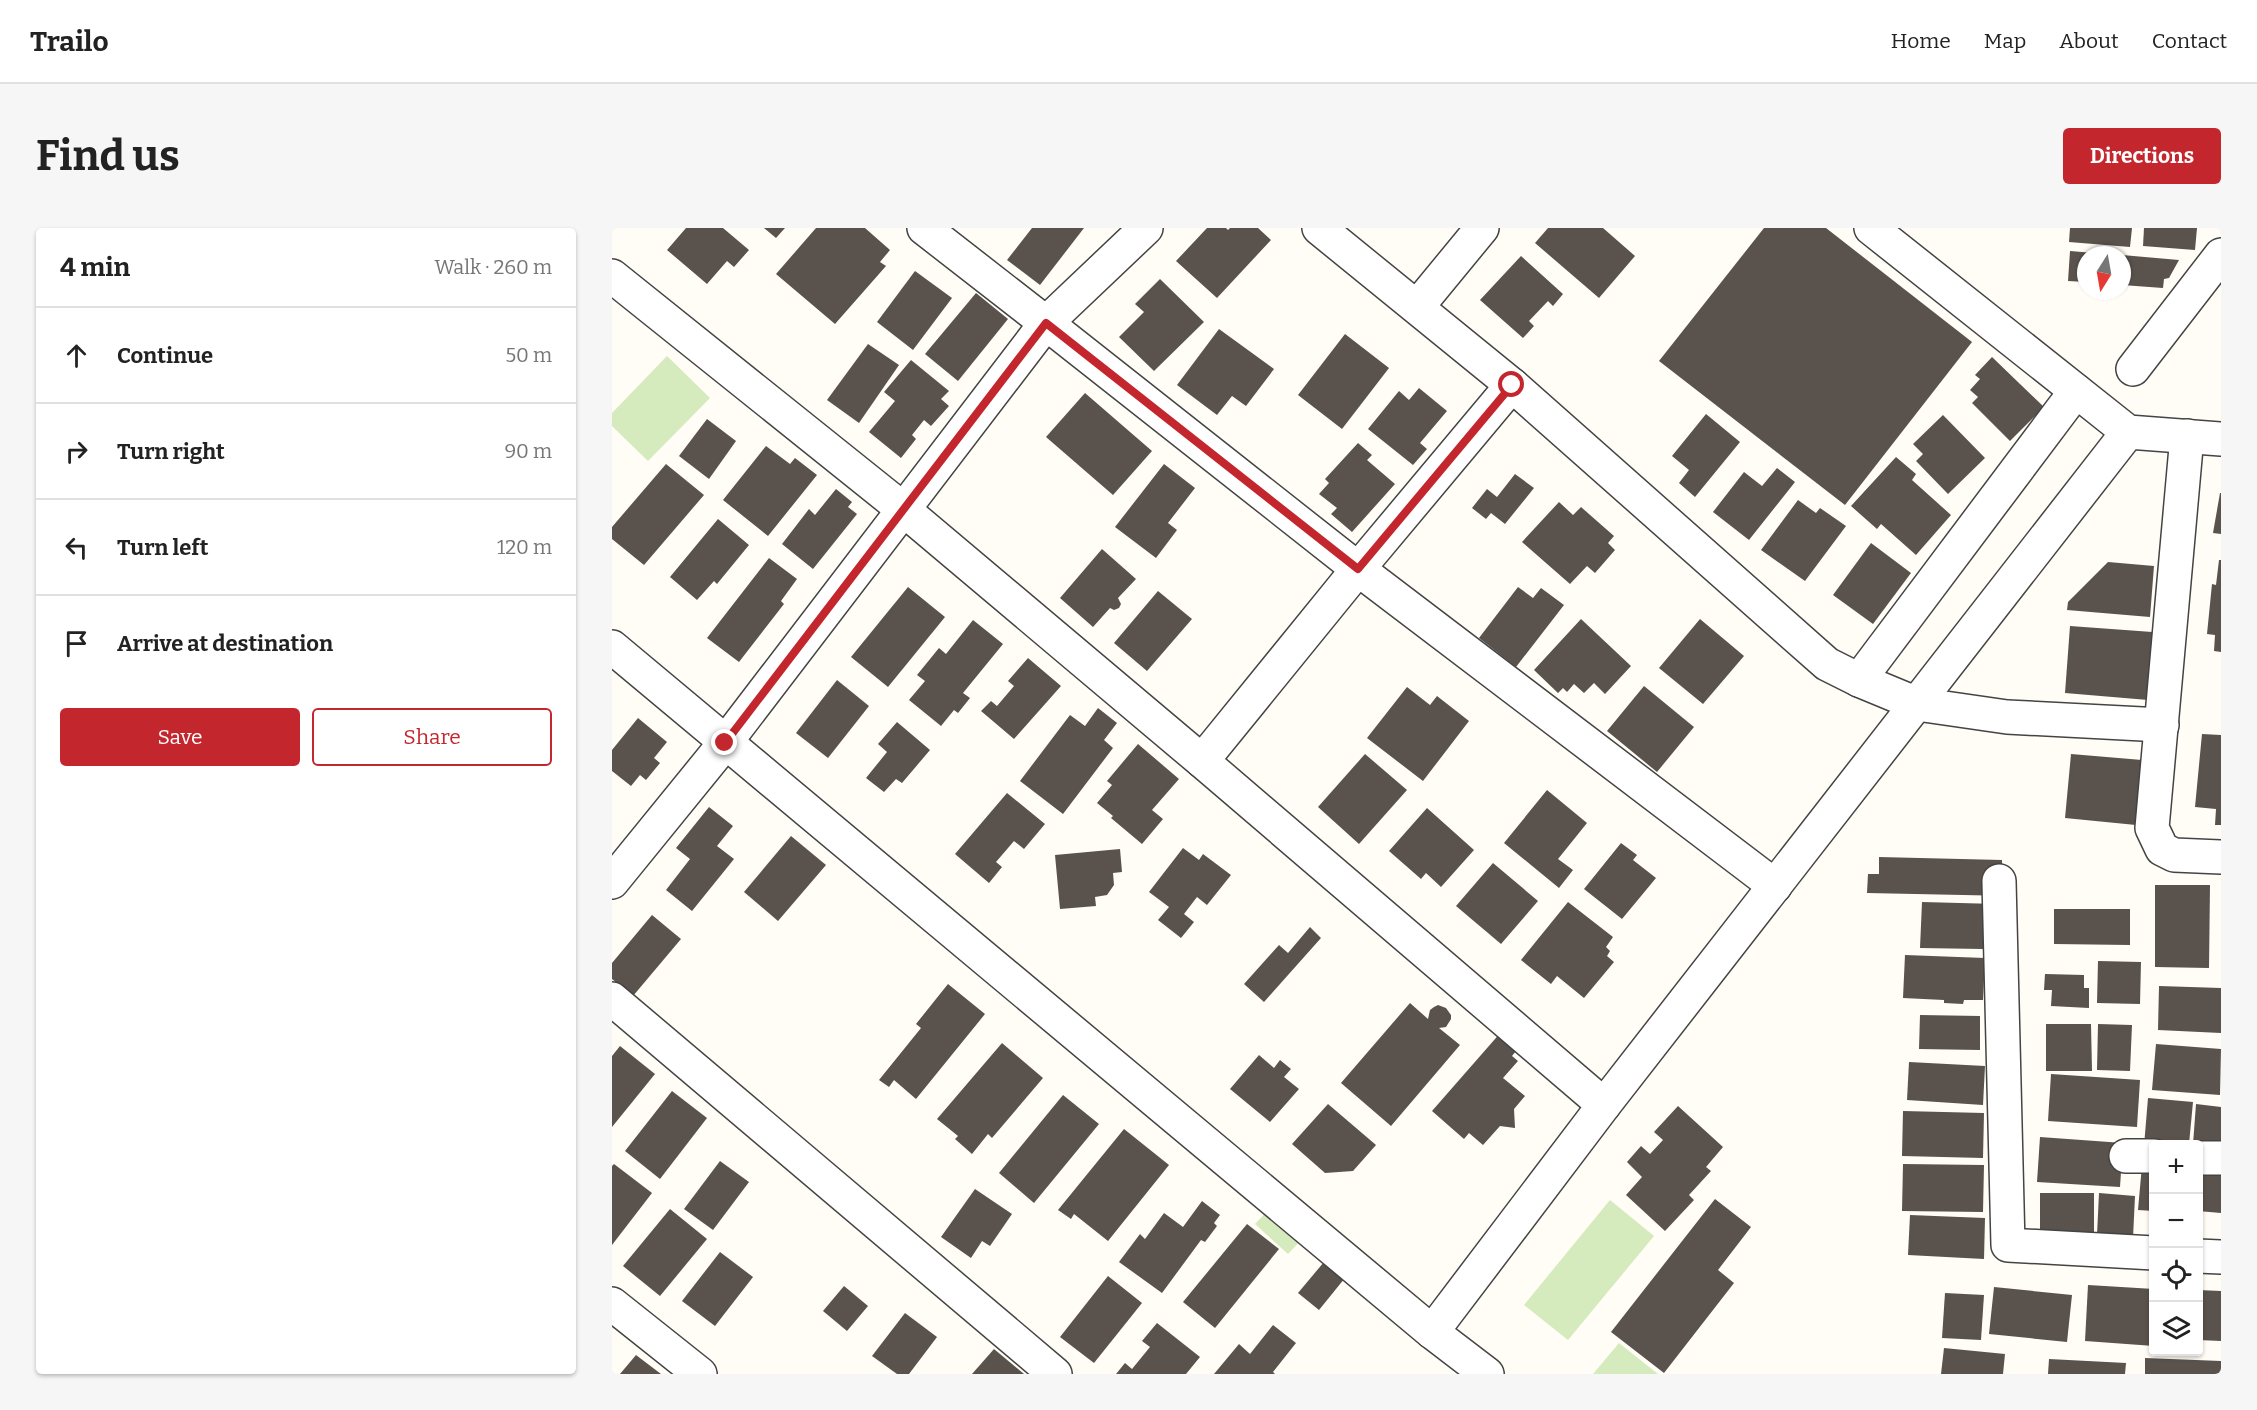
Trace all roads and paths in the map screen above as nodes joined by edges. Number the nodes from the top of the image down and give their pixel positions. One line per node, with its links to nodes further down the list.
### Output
1 (924, 228): 9 (street)
2 (1146, 228): 9 (street)
3 (1319, 228): 8 (street)
4 (1482, 228): 8 (street)
5 (1871, 228): 12 (street)
6 (2221, 255): 10 (street)
7 (612, 276): 16 (street)
8 (1417, 307): 11 (street)
9 (1046, 323): 16 (street); 17 (street)
10 (2133, 369)
11 (1512, 385): 17 (street); 19 (street)
12 (2076, 392): 13 (street); 19 (street)
13 (2128, 432): 14 (street); 20 (street)
14 (2187, 436): 15 (street); 21 (street)
15 (2221, 439)
16 (904, 510): 22 (street); 23 (street)
17 (1358, 569): 23 (street); 27 (street)
18 (612, 647): 22 (street)
19 (1859, 680): 20 (street)
20 (1917, 704): 21 (street); 27 (street)
21 (2162, 725): 24 (street)
22 (725, 743): 26 (street); 36 (street)
23 (1202, 761): 29 (street)
24 (2221, 858)
25 (1999, 881): 32 (street)
26 (612, 882)
27 (1774, 886): 29 (street)
28 (612, 999): 38 (street)
29 (1604, 1105): 36 (street)
30 (2203, 1158): 31 (street)
31 (2221, 1158)
32 (2149, 1253)
33 (2203, 1256): 34 (street)
34 (2221, 1257)
35 (612, 1304): 37 (street)
36 (1432, 1332): 39 (street)
37 (700, 1374)
38 (1054, 1374)
39 (1487, 1374)

